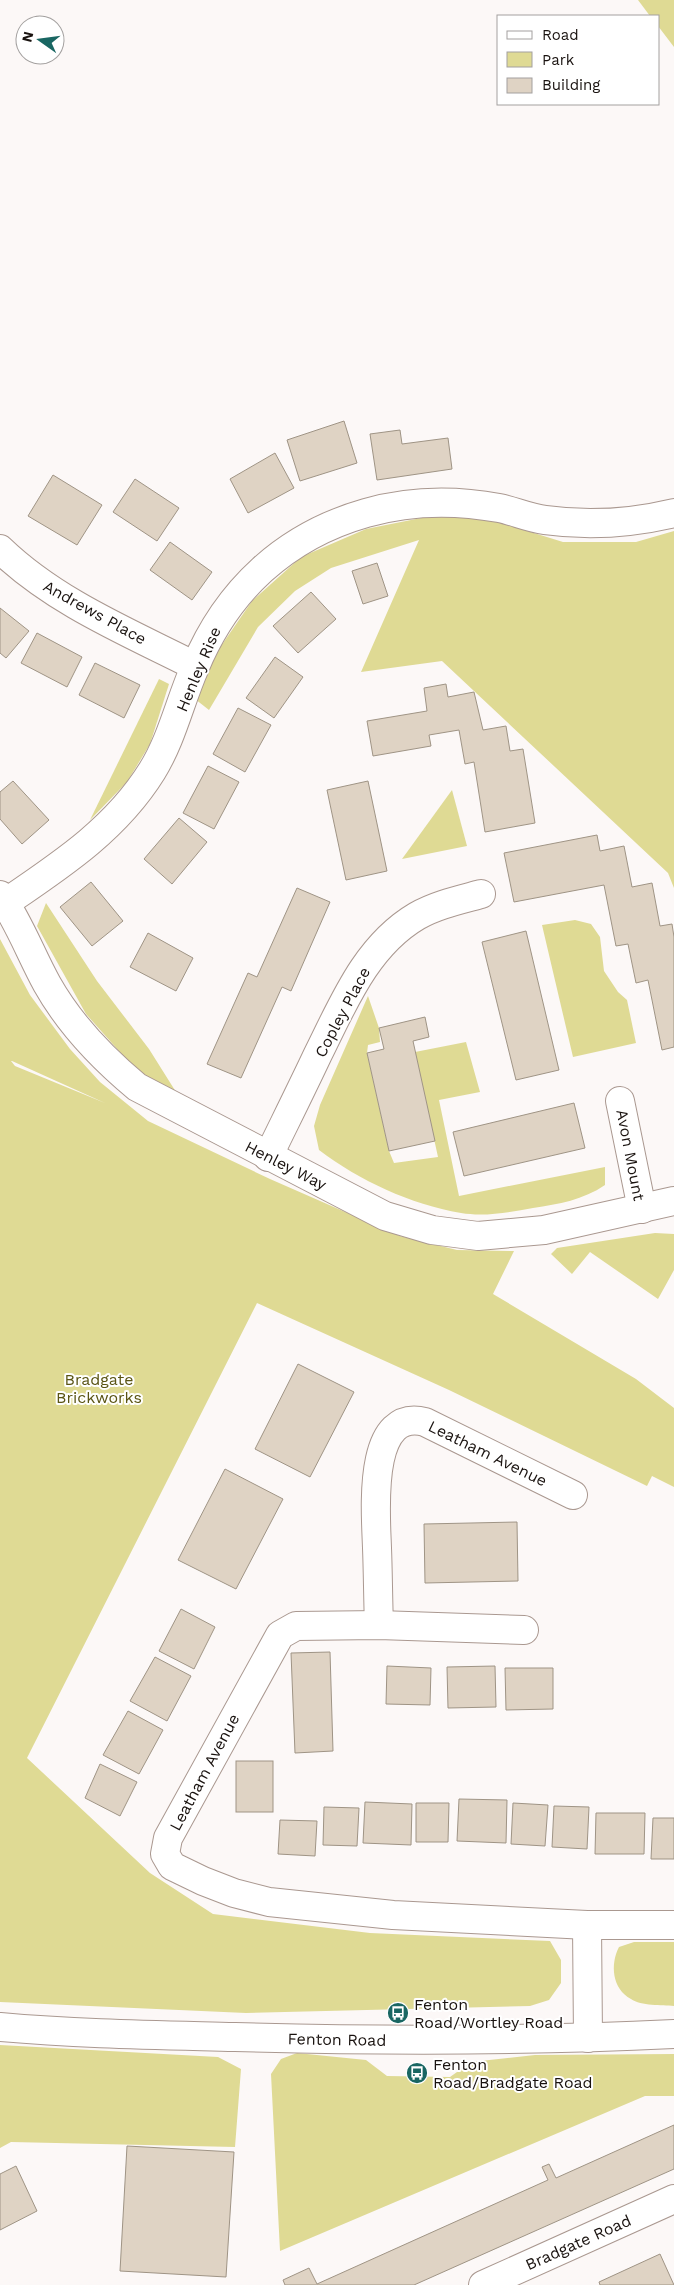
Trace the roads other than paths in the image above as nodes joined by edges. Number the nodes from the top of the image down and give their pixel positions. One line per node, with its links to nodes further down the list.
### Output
1 (674, 513): 3 (street, Henley Rise)
2 (0, 549): 3 (street, Andrews Place)
3 (195, 666): 5 (street, Henley Rise)
4 (481, 894): 7 (street, Copley Place)
5 (3, 899): 7 (street, Henley Way)
6 (620, 1101): 9 (street, Avon Mount)
7 (268, 1157): 9 (street, Henley Way)
8 (674, 1201): 9 (street, Henley Way)
9 (642, 1209)
10 (573, 1496): 11 (street, Leatham Avenue)
11 (379, 1625): 12 (street, Leatham Avenue); 13 (street, Leatham Avenue)
12 (524, 1630)
13 (586, 1925): 14 (street, Leatham Avenue); 17 (street)
14 (674, 1925)
15 (0, 2027): 17 (street, Fenton Road)
16 (674, 2034): 17 (street, Fenton Road)
17 (588, 2038)
18 (674, 2199): 19 (street, Bradgate Road)
19 (483, 2285)

